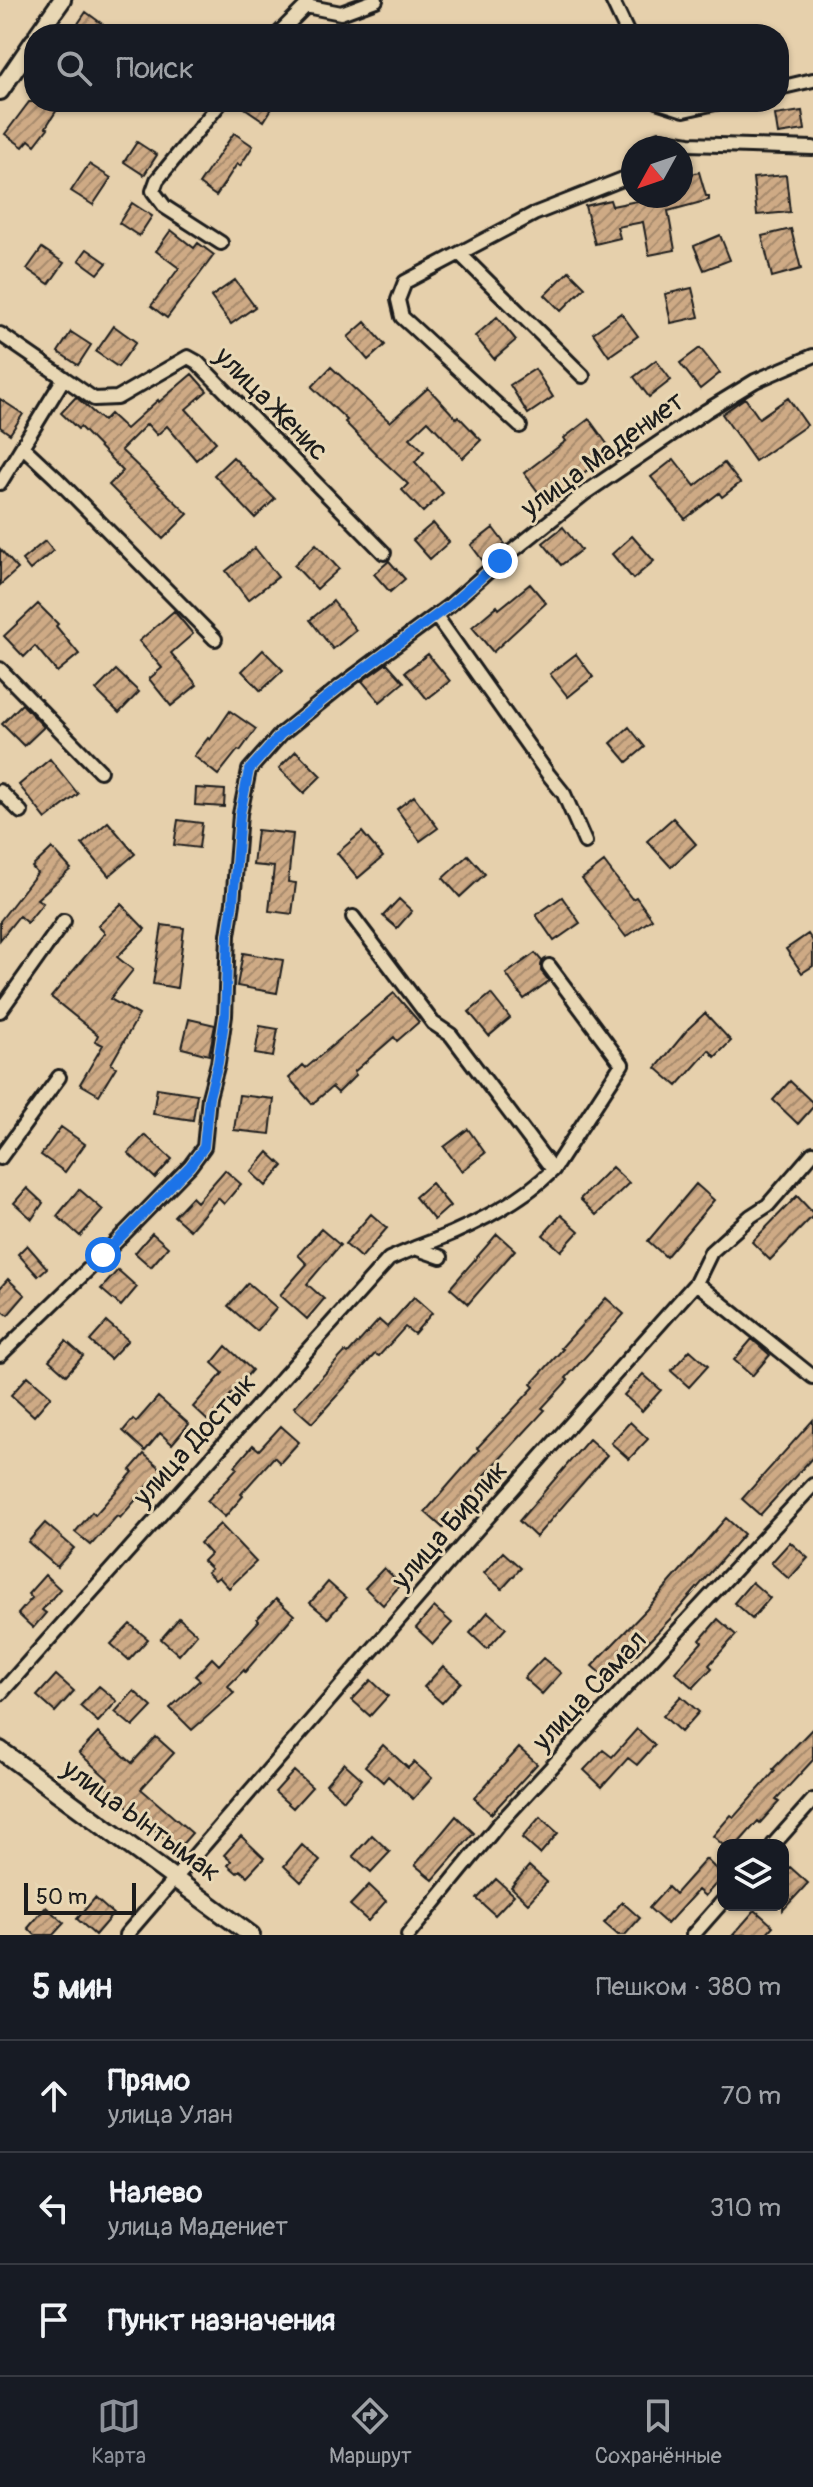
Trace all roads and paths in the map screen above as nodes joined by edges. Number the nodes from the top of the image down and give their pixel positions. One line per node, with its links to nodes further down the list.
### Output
1 (62, 0): 4 (street)
2 (376, 0): 5 (street)
3 (612, 0): 6 (street)
4 (45, 24)
5 (288, 24)
6 (623, 24)
7 (24, 56): 10 (street)
8 (813, 80): 9 (street)
9 (789, 86)
10 (0, 91)
11 (213, 112): 15 (street)
12 (693, 144): 13 (street)
13 (813, 148)
14 (621, 180): 16 (street)
15 (221, 243)
16 (460, 254): 19 (street); 21 (street)
17 (0, 334): 20 (street)
18 (813, 356): 25 (street, улица Мадениет)
19 (583, 376)
20 (64, 378): 22 (street); 24 (street, улица Женис)
21 (520, 426)
22 (23, 447): 23 (street); 26 (street)
23 (0, 483)
24 (384, 553)
25 (436, 616): 31 (street); 43 (street, улица Мадениет)
26 (215, 639)
27 (0, 669): 28 (street)
28 (100, 771)
29 (0, 791): 30 (street)
30 (21, 812)
31 (585, 842)
32 (353, 917): 39 (street)
33 (64, 921): 35 (street)
34 (549, 966): 39 (street, улица Достык)
35 (0, 1011)
36 (59, 1077): 38 (street)
37 (813, 1153): 42 (street, улица Бирлик)
38 (0, 1158)
39 (553, 1170): 40 (street, улица Достык)
40 (415, 1248): 41 (street); 46 (street, улица Достык)
41 (441, 1257)
42 (696, 1283): 44 (street); 50 (street, улица Бирлик)
43 (0, 1355)
44 (813, 1377)
45 (813, 1485): 54 (street, улица Самал)
46 (0, 1694)
47 (0, 1750): 50 (street, улица Ынтымак)
48 (813, 1800): 49 (street)
49 (778, 1839)
50 (175, 1877): 52 (street, улица Бирлик); 53 (street, улица Ынтымак)
51 (717, 1908): 55 (street)
52 (126, 1935)
53 (251, 1935)
54 (408, 1935)
55 (693, 1935)

